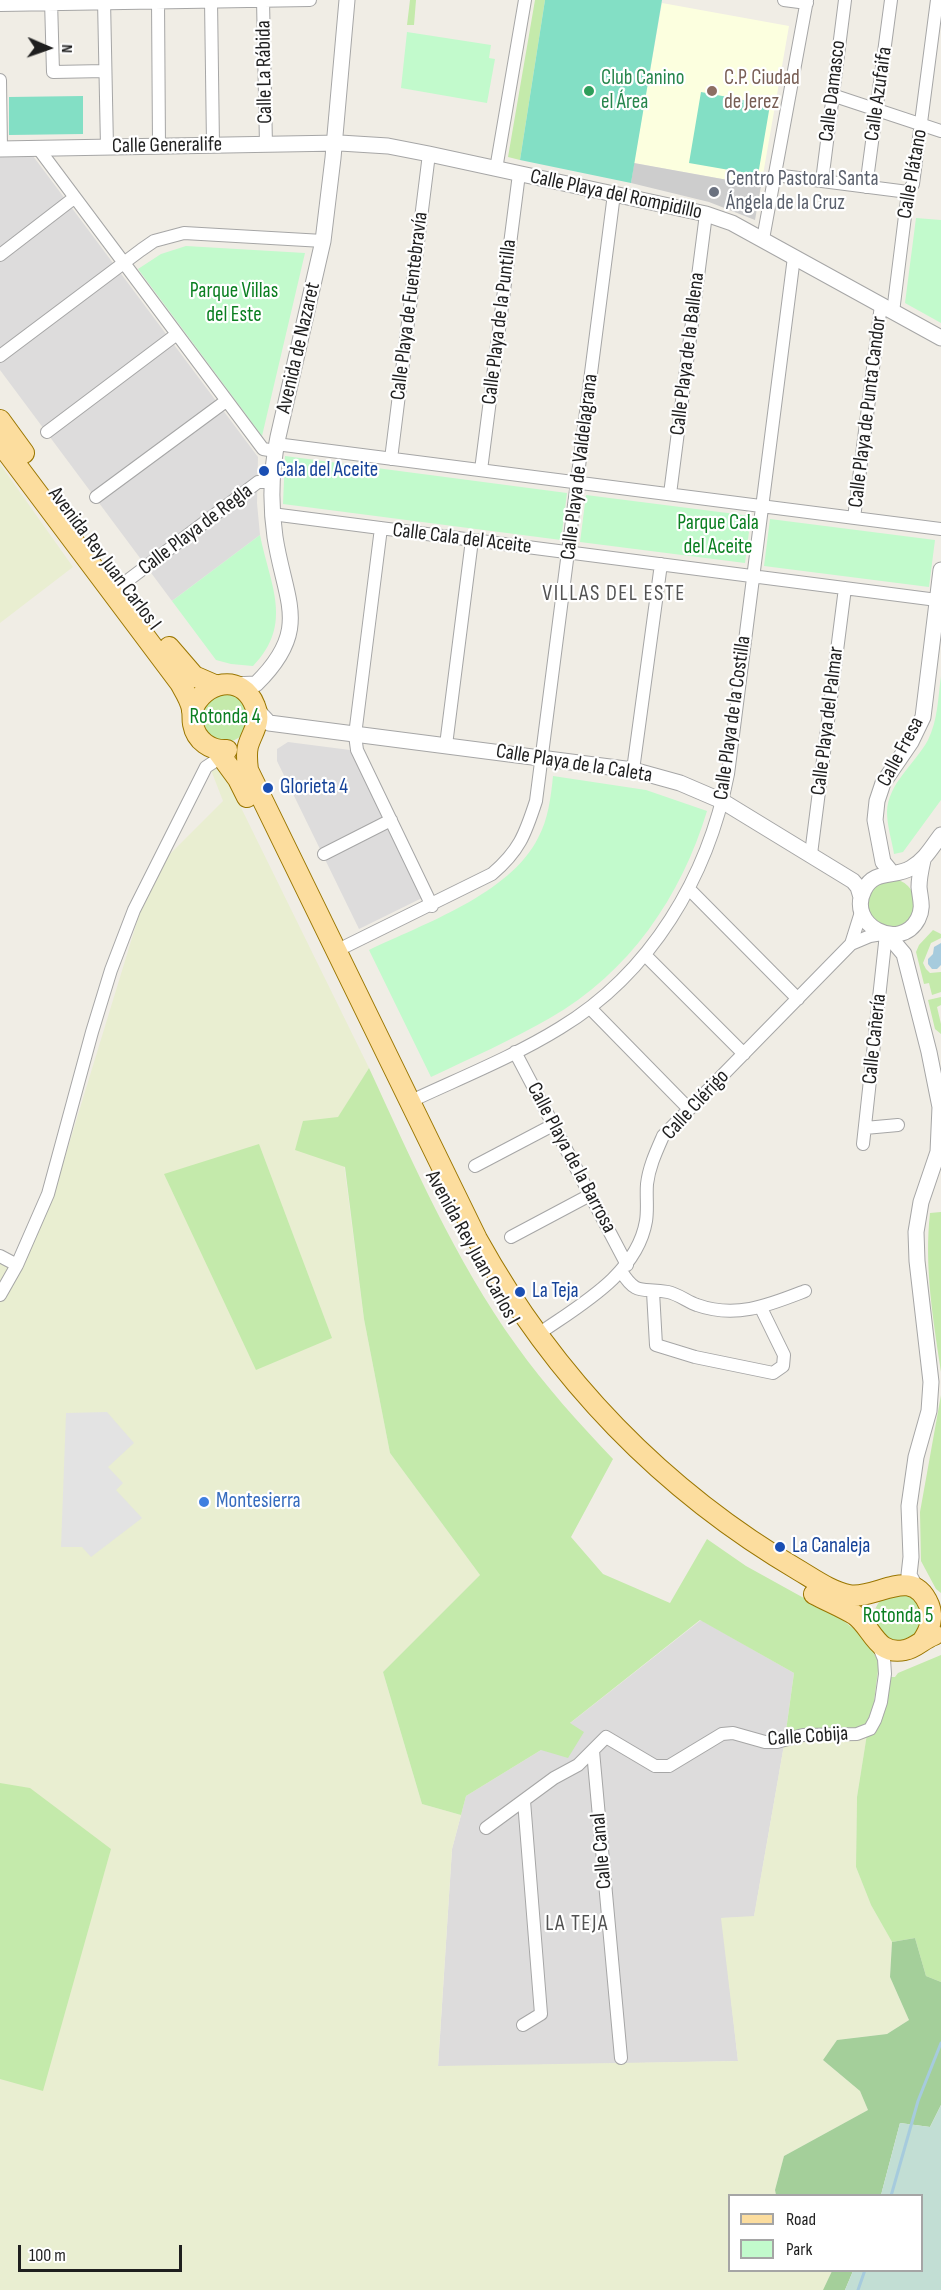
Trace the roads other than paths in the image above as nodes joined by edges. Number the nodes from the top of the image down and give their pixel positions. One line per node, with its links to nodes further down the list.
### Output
1 (263, 0): 2 (street); 10 (street); 23 (street, Calle La Rábida)
2 (310, 0)
3 (346, 0): 21 (street, Avenida de Nazaret)
4 (525, 0): 29 (street)
5 (784, 0): 13 (street)
6 (845, 0): 17 (street, Calle Damasco)
7 (891, 0): 18 (street, Calle Azufaifa)
8 (937, 0): 19 (street, Calle Plátano)
9 (158, 1): 10 (street); 12 (street); 24 (street)
10 (211, 1): 22 (street)
11 (52, 2): 12 (street); 14 (street); 15 (street)
12 (104, 2): 15 (street)
13 (807, 2): 31 (street)
14 (0, 5)
15 (105, 71): 25 (street)
16 (0, 80): 27 (street)
17 (832, 95): 18 (street); 32 (street, Calle Damasco)
18 (877, 110): 19 (street); 33 (street, Calle Azufaifa)
19 (921, 125): 20 (street); 34 (street, Calle Plátano)
20 (941, 131)
21 (334, 144): 23 (street, Calle Generalife); 28 (street, Calle Playa del Rompidillo); 39 (street, Avenida de Nazaret)
22 (213, 145): 23 (street, Calle Generalife); 24 (street, Calle Generalife)
23 (266, 145)
24 (159, 146): 25 (street, Calle Generalife)
25 (107, 147): 26 (street, Calle Generalife)
26 (38, 148): 27 (street, Calle Generalife); 36 (street)
27 (1, 149)
28 (429, 154): 29 (street, Calle Playa del Rompidillo); 52 (street, Calle Playa de Fuentebravía)
29 (496, 169): 30 (street, Calle Playa del Rompidillo)
30 (519, 174): 35 (street, Calle Playa del Rompidillo); 53 (street, Calle Playa de la Puntilla)
31 (775, 175): 32 (street); 38 (street)
32 (822, 181): 33 (street)
33 (866, 187): 34 (street)
34 (908, 192): 43 (street, Calle Plátano)
35 (614, 194): 37 (street, Calle Playa del Rompidillo); 55 (street, Calle Playa de Valdelagrana)
36 (74, 198): 40 (street); 42 (street)
37 (706, 214): 38 (street, Calle Playa del Rompidillo); 56 (street, Calle Playa de la Ballena)
38 (763, 239): 41 (street, Calle Playa del Rompidillo)
39 (323, 241): 42 (street); 51 (street, Avenida de Nazaret)
40 (0, 255)
41 (794, 257): 43 (street, Calle Playa del Rompidillo); 58 (street, Calle Playa de la Costilla)
42 (123, 263): 44 (street); 46 (street)
43 (887, 309): 45 (street, Calle Playa del Rompidillo); 60 (street, Calle Playa de Punta Candor)
44 (177, 334): 47 (street); 49 (street)
45 (941, 338)
46 (0, 356)
47 (226, 401): 51 (street); 57 (street)
48 (0, 420): 68 (main road, Avenida Rey Juan Carlos I)
49 (47, 432)
50 (0, 443): 73 (main road, Avenida Rey Juan Carlos I)
51 (275, 448): 52 (street); 54 (street, Avenida de Nazaret)
52 (391, 459): 53 (street)
53 (482, 470): 55 (street)
54 (272, 483): 59 (street, Avenida de Nazaret); 68 (street, Calle Playa de Regla)
55 (578, 483): 56 (street); 64 (street, Calle Playa de Valdelagrana)
56 (670, 495): 58 (street)
57 (96, 497)
58 (762, 506): 60 (street); 67 (street, Calle Playa de la Costilla)
59 (272, 514): 61 (street, Calle Cala del Aceite); 71 (street, Avenida de Nazaret)
60 (854, 518): 62 (street)
61 (381, 528): 63 (street, Calle Cala del Aceite); 75 (street)
62 (941, 529)
63 (472, 540): 64 (street, Calle Cala del Aceite); 76 (street)
64 (569, 552): 65 (street, Calle Cala del Aceite); 78 (street, Calle Playa de Valdelagrana)
65 (661, 564): 67 (street, Calle Cala del Aceite); 79 (street)
66 (941, 570): 70 (street, Calle Fresa)
67 (753, 576): 69 (street, Calle Cala del Aceite); 80 (street, Calle Playa de la Costilla)
68 (123, 584): 72 (main road, Avenida Rey Juan Carlos I)
69 (845, 588): 70 (street, Calle Cala del Aceite); 84 (street, Calle Playa del Palmar)
70 (937, 600): 86 (street, Calle Fresa)
71 (256, 684): 72 (street); 74 (street)
72 (225, 685): 73 (main road); 74 (main road, Avenida Rey Juan Carlos I)
73 (192, 711): 77 (main road, Avenida Rey Juan Carlos I)
74 (257, 722): 75 (street, Calle Playa de la Caleta); 77 (main road); 96 (main road, Avenida Rey Juan Carlos I)
75 (355, 735): 76 (street, Calle Playa de la Caleta); 81 (street)
76 (446, 745): 78 (street, Calle Playa de la Caleta)
77 (215, 753): 114 (street); 124 (main road, Avenida Rey Juan Carlos I)
78 (542, 758): 79 (street, Calle Playa de la Caleta); 92 (street, Calle Playa de Valdelagrana)
79 (633, 770): 80 (street, Calle Playa de la Caleta)
80 (722, 801): 84 (street, Calle Playa de la Caleta); 89 (street, Calle Playa de la Costilla)
81 (391, 820): 83 (street); 92 (street)
82 (941, 834): 85 (street)
83 (324, 854)
84 (811, 854): 88 (street, Calle Playa de la Caleta)
85 (923, 860): 86 (street); 90 (street)
86 (891, 869): 87 (street); 90 (street)
87 (874, 878): 88 (street); 91 (street)
88 (853, 881): 91 (street)
89 (689, 889): 97 (street, Calle Playa de la Costilla); 99 (street)
90 (919, 891): 93 (street)
91 (861, 905): 94 (street); 95 (street, Calle Clérigo)
92 (432, 906): 96 (street, Calle Playa de Valdelagrana)
93 (911, 928): 94 (street); 98 (street)
94 (885, 934): 95 (street, Calle Clérigo); 98 (street); 108 (street, Calle Cañería)
95 (851, 944): 99 (street, Calle Clérigo)
96 (336, 951): 104 (main road, Avenida Rey Juan Carlos I)
97 (645, 954): 100 (street, Calle Playa de la Costilla); 103 (street)
98 (904, 954): 101 (street)
99 (798, 999): 103 (street, Calle Clérigo)
100 (590, 1008): 102 (street, Calle Playa de la Costilla); 105 (street)
101 (935, 1051): 121 (street)
102 (515, 1052): 104 (street, Calle Playa de la Costilla); 106 (street, Calle Playa de la Barrosa)
103 (744, 1054): 105 (street, Calle Clérigo)
104 (409, 1102): 120 (main road, Avenida Rey Juan Carlos I)
105 (689, 1109): 115 (street, Calle Clérigo)
106 (553, 1125): 110 (street); 111 (street, Calle Playa de la Barrosa)
107 (898, 1125): 108 (street)
108 (865, 1128): 109 (street, Calle Cañería)
109 (863, 1144)
110 (475, 1166)
111 (591, 1195): 112 (street); 115 (street, Calle Playa de la Barrosa)
112 (511, 1237)
113 (0, 1256): 114 (street)
114 (16, 1265): 118 (street)
115 (624, 1268): 117 (street, Calle Playa de la Barrosa); 120 (street, Calle Clérigo)
116 (805, 1291): 119 (street, Calle Playa de la Barrosa)
117 (653, 1292): 119 (street, Calle Playa de la Barrosa); 119 (street)
118 (0, 1295)
119 (760, 1308)
120 (537, 1335): 122 (main road, Avenida Rey Juan Carlos I)
121 (908, 1583): 122 (main road, Avenida Rey Juan Carlos I); 123 (main road)
122 (877, 1591): 124 (main road)
123 (935, 1612): 125 (main road)
124 (872, 1637): 126 (main road, Avenida Rey Juan Carlos I); 127 (street, Calle Cobija)
125 (932, 1637): 126 (main road)
126 (904, 1650): 127 (street, Calle Cobija)
127 (885, 1674): 128 (street, Calle Cobija)
128 (593, 1751): 129 (street, Calle Cobija); 132 (street, Calle Canal)
129 (524, 1801): 130 (street, Calle Cobija); 131 (street)
130 (486, 1828)
131 (523, 2025)
132 (621, 2058)

